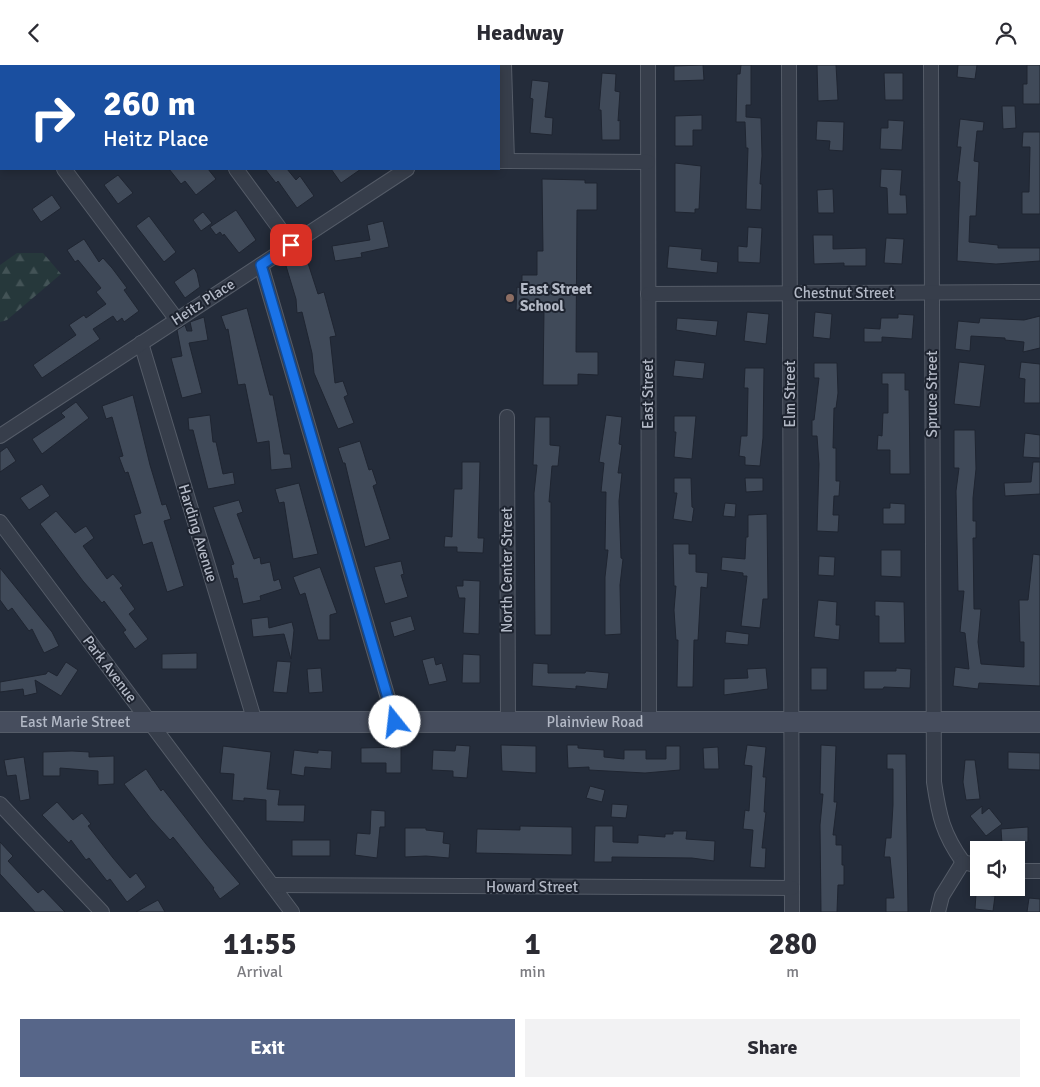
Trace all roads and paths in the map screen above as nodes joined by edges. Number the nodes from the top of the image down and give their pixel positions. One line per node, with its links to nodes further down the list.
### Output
1 (504, 65): 5 (street)
2 (648, 65): 6 (street, East Street)
3 (789, 65): 14 (street, Elm Street)
4 (931, 65): 12 (street, Spruce Street)
5 (503, 161): 6 (street)
6 (648, 162): 15 (street, East Street)
7 (65, 170): 16 (street)
8 (237, 170): 10 (street)
9 (404, 170): 10 (street, Heitz Place)
10 (291, 245): 11 (street, Heitz Place)
11 (261, 265): 16 (street, Heitz Place); 23 (street)
12 (932, 292): 13 (street, Chestnut Street); 14 (street, Chestnut Street); 28 (street, Spruce Street)
13 (1040, 292)
14 (790, 293): 15 (street, Chestnut Street); 27 (street, Elm Street)
15 (648, 294): 26 (street, East Street)
16 (177, 320): 17 (street, Heitz Place)
17 (141, 343): 19 (street, Heitz Place); 22 (street, Harding Avenue)
18 (507, 417): 25 (street, North Center Street)
19 (0, 436)
20 (0, 522): 21 (street, Park Avenue)
21 (149, 722): 22 (main road, Plainview Road); 29 (main road, East Marie Street); 35 (street, Park Avenue)
22 (255, 722): 23 (main road, Plainview Road)
23 (395, 722): 25 (main road, Plainview Road)
24 (1040, 722): 28 (main road, Plainview Road)
25 (508, 723): 26 (main road, Plainview Road)
26 (649, 723): 27 (main road, Plainview Road)
27 (792, 723): 28 (main road, Plainview Road); 36 (street, Elm Street)
28 (933, 723): 31 (street, Spruce Street)
29 (2, 724)
30 (0, 804): 37 (street)
31 (962, 862): 32 (street); 40 (street)
32 (970, 864)
33 (1025, 871): 34 (street)
34 (1040, 871)
35 (272, 885): 36 (street, Howard Street); 38 (street, Park Avenue)
36 (792, 888): 39 (street, Elm Street)
37 (102, 912)
38 (292, 912)
39 (792, 912)
40 (938, 912)

